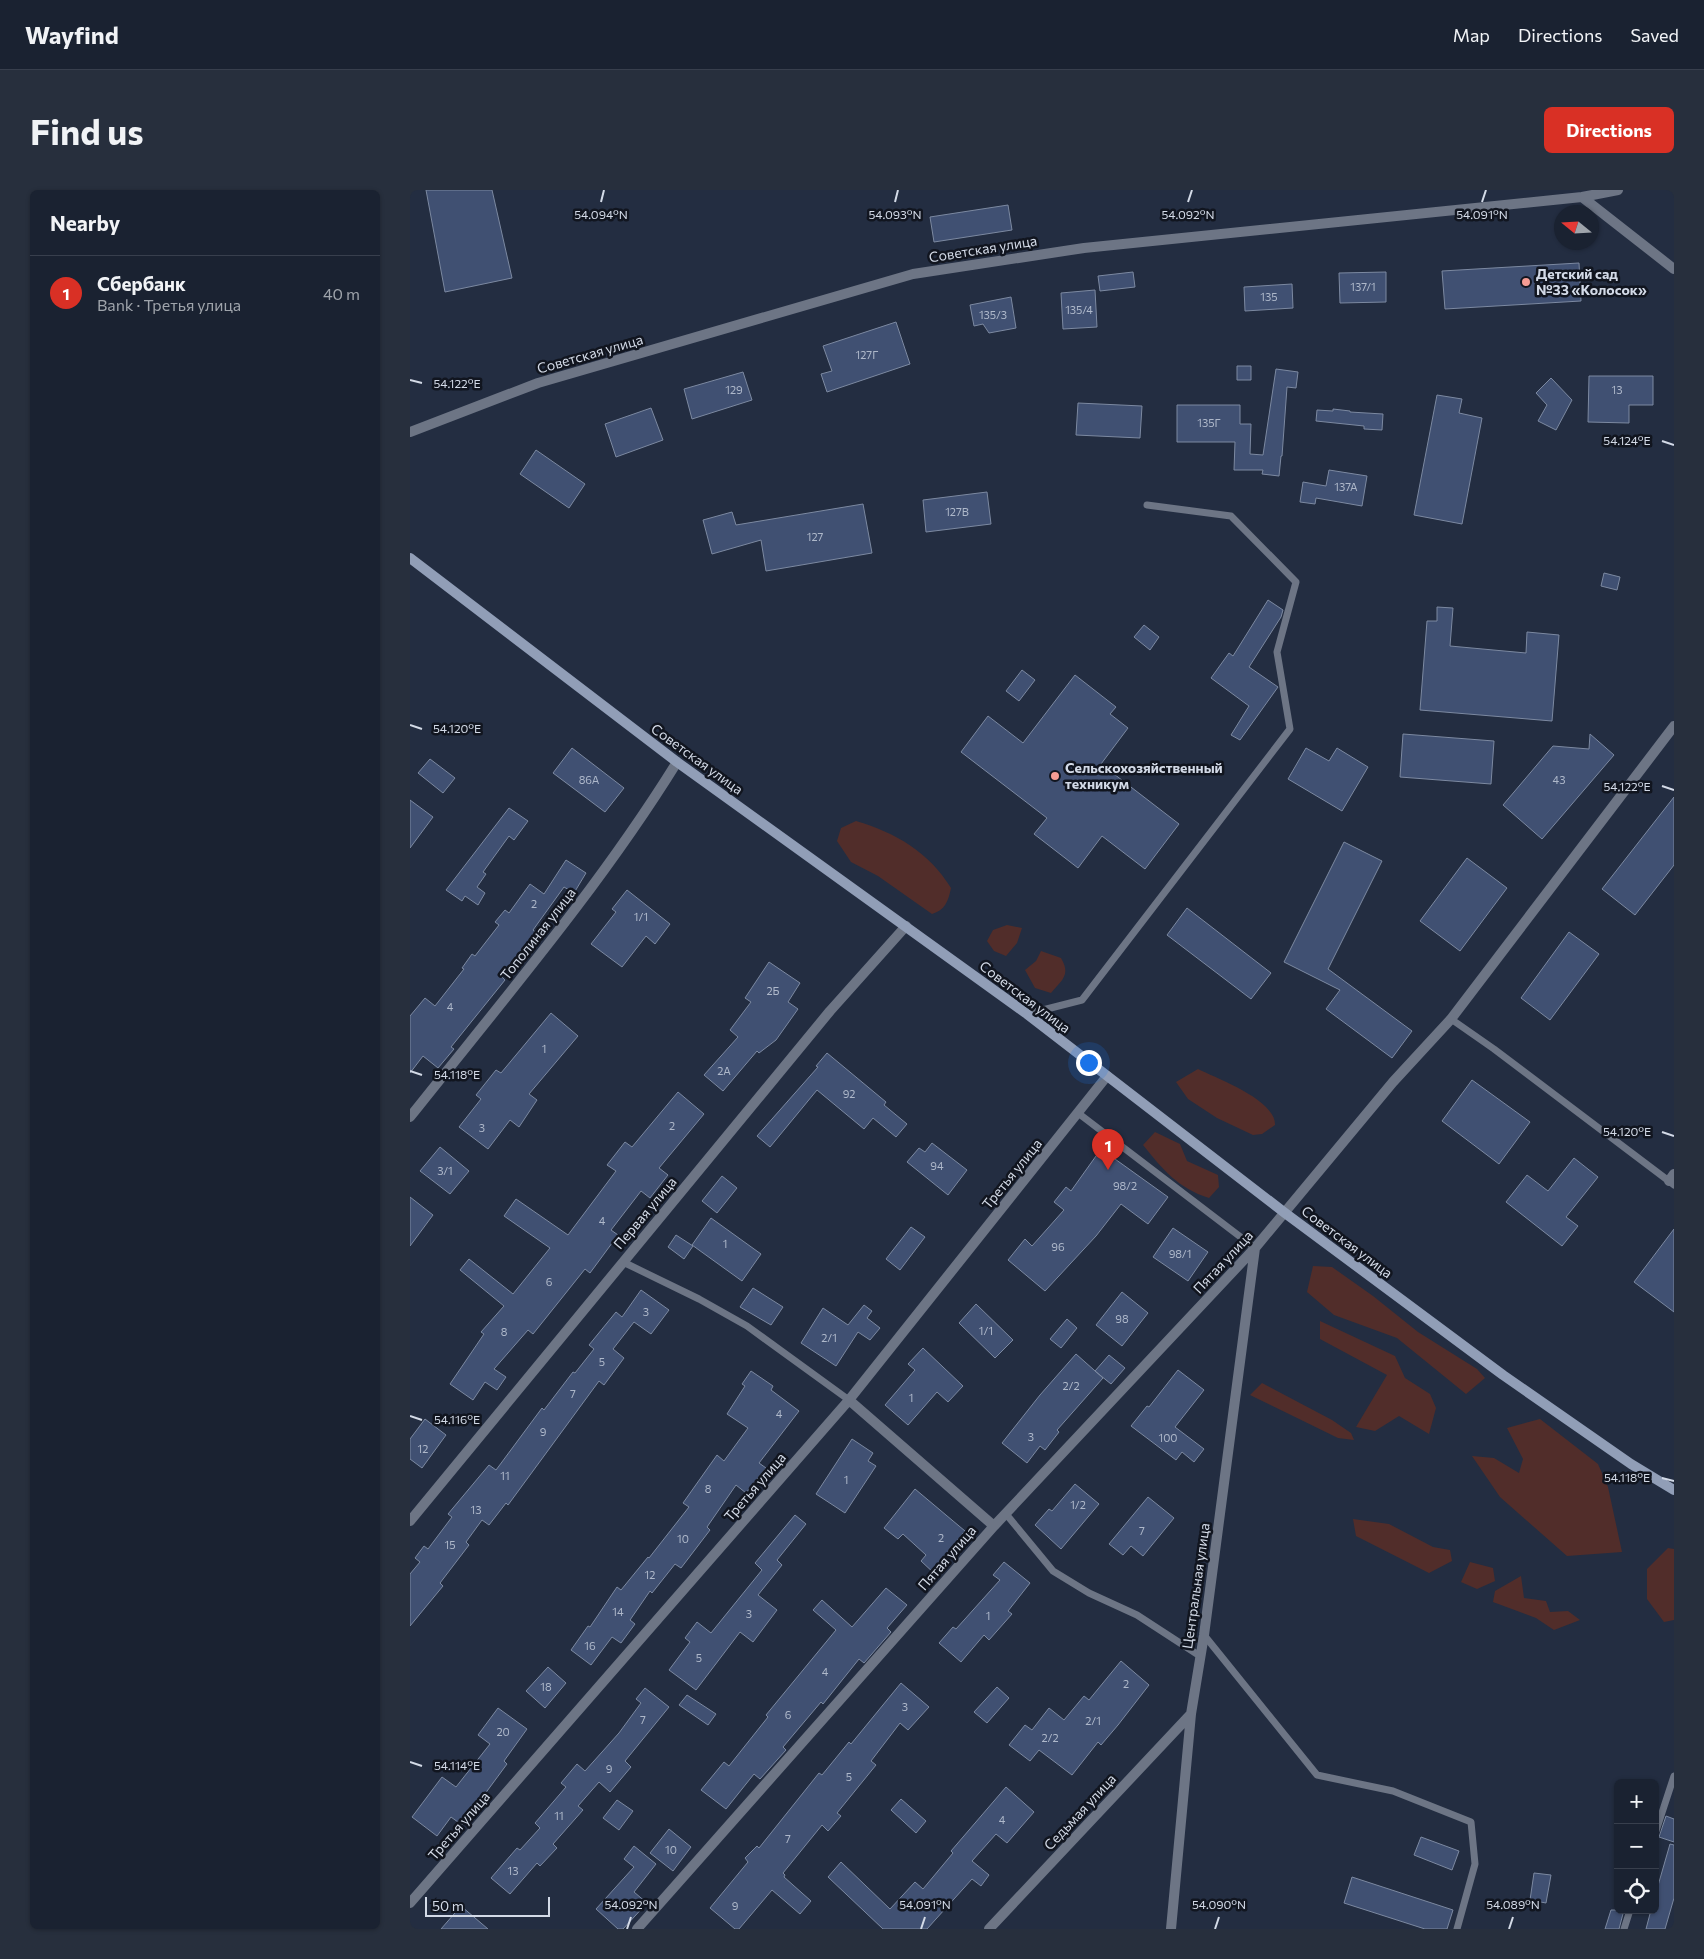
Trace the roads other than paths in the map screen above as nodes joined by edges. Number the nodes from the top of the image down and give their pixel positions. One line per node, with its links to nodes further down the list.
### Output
1 (1618, 190): 2 (street, Советская улица)
2 (1582, 197): 3 (street); 4 (street, Советская улица)
3 (1674, 269)
4 (410, 432)
5 (1147, 505): 10 (lane)
6 (410, 558): 8 (main road, Советская улица)
7 (1674, 726): 11 (street, Пятая улица)
8 (677, 762): 9 (main road, Советская улица); 14 (street, Тополиная улица)
9 (906, 926): 10 (main road, Советская улица); 18 (street, Первая улица)
10 (1027, 1014): 12 (main road, Советская улица)
11 (1451, 1019): 15 (lane); 16 (street, Пятая улица)
12 (1107, 1076): 13 (street, Третья улица); 16 (main road, Советская улица)
13 (1078, 1114): 17 (lane); 19 (street, Третья улица)
14 (410, 1117)
15 (1672, 1180)
16 (1285, 1213): 17 (street, Пятая улица); 20 (main road, Советская улица)
17 (1255, 1248): 21 (street, Пятая улица); 24 (street, Центральная улица)
18 (623, 1262): 19 (lane); 22 (street, Первая улица)
19 (849, 1400): 23 (street); 29 (street, Третья улица)
20 (1674, 1490)
21 (1006, 1514): 23 (street, Пятая улица); 25 (lane)
22 (410, 1521)
23 (994, 1526): 31 (street, Пятая улица)
24 (1204, 1635): 25 (street, Центральная улица); 34 (lane)
25 (1200, 1656): 26 (street, Центральная улица)
26 (1191, 1714): 32 (street, Седьмая улица); 33 (street, Центральная улица)
27 (1674, 1776): 28 (lane)
28 (1658, 1824)
29 (410, 1903)
30 (1629, 1914): 35 (lane)
31 (637, 1929)
32 (989, 1929)
33 (1171, 1929)
34 (1457, 1929)
35 (1624, 1929)

